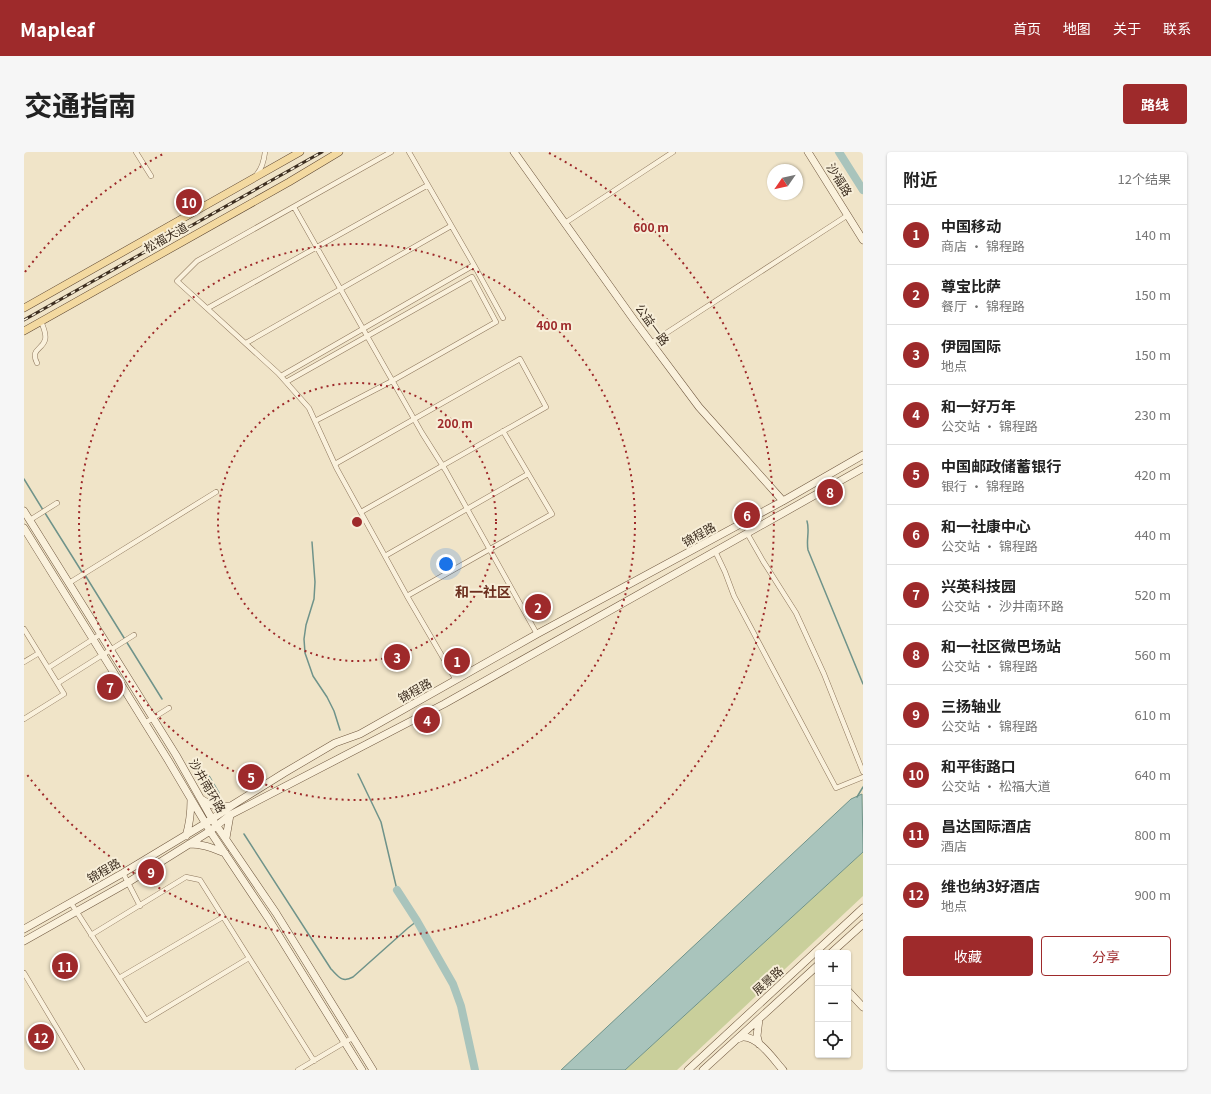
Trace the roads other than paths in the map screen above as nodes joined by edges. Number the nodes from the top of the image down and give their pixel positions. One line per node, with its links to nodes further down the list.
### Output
1 (136, 152): 10 (street)
2 (265, 152): 11 (street)
3 (300, 152): 11 (main road, 松福大道)
4 (339, 152): 24 (main road, 松福大道)
5 (391, 152): 13 (street)
6 (409, 152): 12 (street)
7 (514, 152): 15 (main road, 公益一路)
8 (673, 152): 15 (street)
9 (808, 152): 14 (main road, 沙福路)
10 (151, 176)
11 (251, 181): 21 (main road, 松福大道)
12 (428, 185): 16 (street); 18 (street)
13 (294, 207): 18 (street); 22 (street)
14 (848, 216): 17 (main road, 沙福路); 29 (street)
15 (565, 223): 29 (main road, 公益一路)
16 (451, 226): 19 (street); 20 (street)
17 (863, 240)
18 (317, 247): 20 (street); 22 (street)
19 (474, 265): 23 (street); 25 (street)
20 (340, 288): 25 (street); 28 (street)
21 (24, 308)
22 (208, 308): 28 (street)
23 (503, 318)
24 (41, 321): 26 (main road, 松福大道); 30 (street)
25 (363, 329): 27 (street); 31 (street)
26 (24, 331)
27 (367, 335): 32 (street); 32 (street); 33 (street)
28 (246, 343): 31 (street)
29 (651, 343): 43 (main road, 公益一路)
30 (37, 363)
31 (281, 376): 33 (street)
32 (392, 381): 34 (street); 35 (street)
33 (286, 382): 35 (street)
34 (414, 420): 36 (street); 38 (street); 39 (street)
35 (315, 421): 38 (street)
36 (503, 431): 39 (street); 41 (street)
37 (863, 455): 43 (main road, 锦程路)
38 (335, 464): 47 (street)
39 (442, 466): 45 (street); 47 (street)
40 (863, 468): 50 (main road, 锦程路)
41 (528, 474): 45 (street); 51 (street)
42 (216, 492): 54 (street)
43 (783, 501): 57 (main road, 锦程路)
44 (57, 502): 48 (street)
45 (467, 510): 51 (street); 53 (street)
46 (24, 511): 48 (main road, 沙井南环路)
47 (361, 512): 53 (street)
48 (30, 520): 54 (main road, 沙井南环路)
49 (24, 528): 61 (main road, 沙井南环路)
50 (747, 533): 52 (main road, 锦程路); 74 (street)
51 (490, 549): 55 (street); 59 (street)
52 (715, 552): 62 (main road, 锦程路); 75 (street)
53 (385, 556): 55 (street)
54 (69, 583): 58 (main road, 沙井南环路)
55 (407, 596): 68 (street)
56 (24, 629): 64 (street)
57 (544, 630): 59 (main road, 锦程路); 62 (main road)
58 (101, 634): 61 (street); 63 (main road, 沙井南环路)
59 (537, 634): 68 (main road, 锦程路)
60 (134, 635): 63 (street)
61 (93, 639): 65 (main road, 沙井南环路); 67 (street)
62 (552, 643): 79 (main road, 锦程路)
63 (111, 650): 65 (street); 71 (main road, 沙井南环路)
64 (39, 653): 66 (street); 67 (street)
65 (103, 655): 69 (street); 73 (main road, 沙井南环路)
66 (24, 662)
67 (48, 668): 69 (street)
68 (456, 680): 78 (main road, 锦程路)
69 (58, 683): 72 (street)
70 (169, 708): 71 (street)
71 (153, 718): 73 (street); 76 (main road, 沙井南环路)
72 (24, 719)
73 (145, 723): 77 (main road, 沙井南环路)
74 (863, 772)
75 (863, 777)
76 (201, 798): 78 (main road); 80 (main road, 沙井南环路)
77 (191, 799): 80 (main road, 沙井南环路); 82 (main road)
78 (231, 806): 80 (main road, 锦程路)
79 (230, 815): 80 (main road, 锦程路); 83 (main road)
80 (212, 822): 81 (main road, 沙井南环路); 82 (main road, 锦程路); 83 (main road, 沙井南环路)
81 (210, 831): 84 (main road, 锦程路); 85 (main road, 沙井南环路)
82 (186, 836): 86 (main road, 锦程路)
83 (226, 838): 105 (main road, 沙井南环路)
84 (189, 844): 85 (main road); 87 (main road, 锦程路)
85 (225, 854): 107 (main road, 沙井南环路)
86 (123, 873): 87 (street); 88 (main road, 锦程路)
87 (127, 883): 89 (street); 91 (main road, 锦程路)
88 (71, 902): 91 (street); 94 (main road, 锦程路)
89 (140, 906): 92 (street); 95 (street)
90 (863, 908): 114 (main road, 展景路)
91 (77, 911): 95 (street); 96 (main road, 锦程路)
92 (223, 917): 98 (street); 101 (street)
93 (863, 924): 97 (main road)
94 (24, 929)
95 (91, 936): 101 (street)
96 (24, 941)
97 (834, 950)
98 (249, 958): 101 (street); 109 (street)
99 (815, 968): 104 (main road, 展景路)
100 (24, 973): 110 (street)
101 (119, 978)
102 (851, 994): 103 (main road)
103 (863, 1007)
104 (759, 1018): 106 (main road, 展景路); 108 (main road)
105 (352, 1038): 107 (street); 113 (main road, 沙井南环路)
106 (736, 1040): 108 (main road); 115 (main road, 展景路)
107 (344, 1042): 109 (street); 112 (main road, 沙井南环路)
108 (759, 1044): 116 (main road)
109 (314, 1061): 111 (street)
110 (82, 1070)
111 (298, 1070)
112 (362, 1070)
113 (373, 1070)
114 (688, 1070)
115 (703, 1070)
116 (783, 1070)

